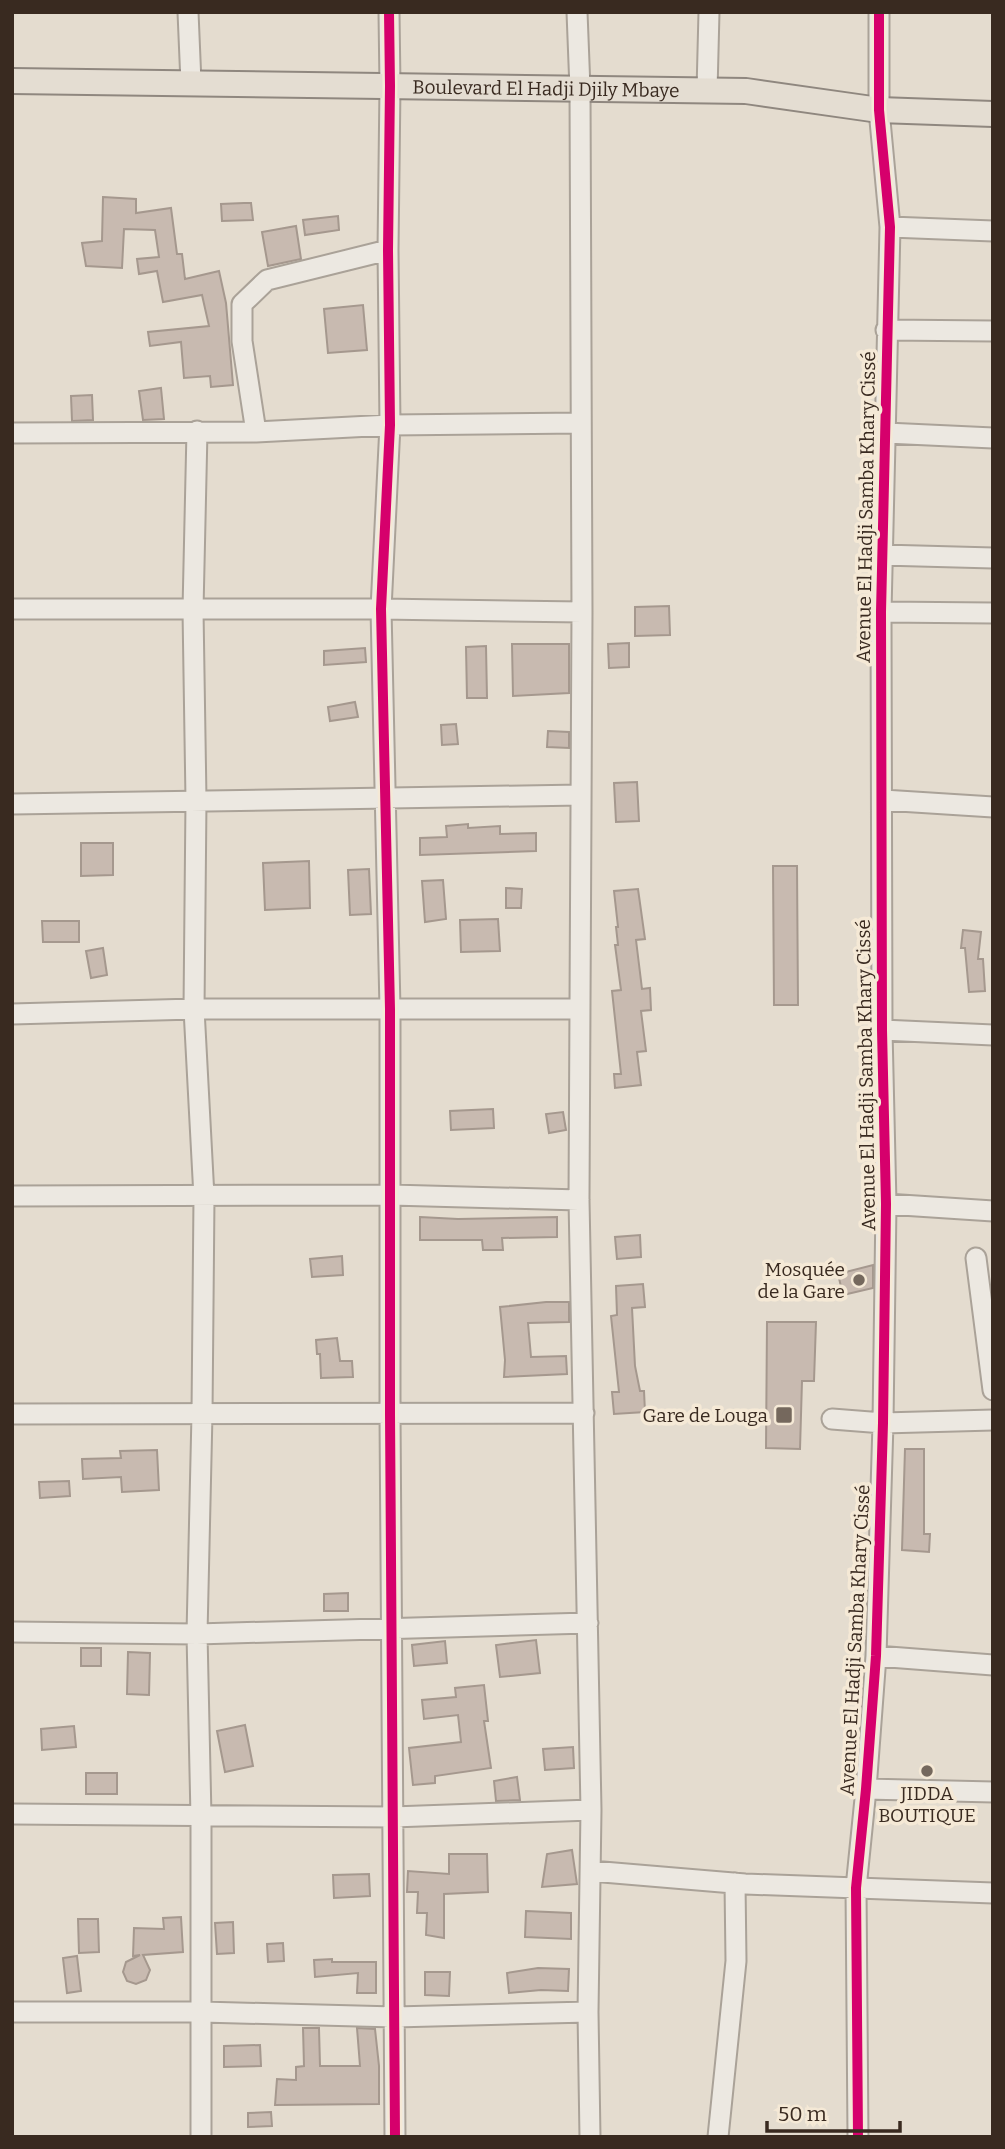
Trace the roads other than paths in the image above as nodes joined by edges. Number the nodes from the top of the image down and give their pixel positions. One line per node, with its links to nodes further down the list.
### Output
1 (188, 12): 7 (street)
2 (389, 12): 8 (street)
3 (577, 12): 9 (street)
4 (709, 12): 10 (street)
5 (879, 12): 11 (street, Avenue El Hadji Samba Khary Cissé)
6 (12, 81): 7 (main road, Boulevard El Hadji Djily Mbaye)
7 (191, 83): 8 (main road, Boulevard El Hadji Djily Mbaye)
8 (390, 86): 9 (main road, Boulevard El Hadji Djily Mbaye); 15 (street)
9 (580, 89): 10 (main road, Boulevard El Hadji Djily Mbaye); 18 (street)
10 (707, 91): 11 (main road, Boulevard El Hadji Djily Mbaye)
11 (879, 110): 12 (main road, Boulevard El Hadji Djily Mbaye); 13 (street, Avenue El Hadji Samba Khary Cissé)
12 (993, 114)
13 (890, 227): 14 (street); 16 (street, Avenue El Hadji Samba Khary Cissé)
14 (993, 231)
15 (387, 250): 19 (street); 21 (street)
16 (886, 330): 17 (street); 23 (street, Avenue El Hadji Samba Khary Cissé)
17 (993, 331)
18 (581, 423): 19 (street); 30 (street)
19 (390, 425): 21 (street); 28 (street)
20 (197, 431): 21 (street); 22 (street); 29 (street)
21 (256, 432)
22 (12, 433)
23 (886, 433): 24 (street); 25 (street, Avenue El Hadji Samba Khary Cissé)
24 (993, 438)
25 (882, 555): 26 (street); 31 (street, Avenue El Hadji Samba Khary Cissé)
26 (993, 558)
27 (12, 608): 29 (street)
28 (381, 609): 29 (street); 30 (street); 35 (street)
29 (193, 610): 34 (street)
30 (582, 612): 33 (street)
31 (881, 612): 32 (street); 36 (street, Avenue El Hadji Samba Khary Cissé)
32 (993, 613)
33 (580, 795): 35 (street); 41 (street)
34 (196, 800): 35 (street); 37 (street); 39 (street)
35 (387, 800): 40 (street)
36 (883, 800): 38 (street); 43 (street, Avenue El Hadji Samba Khary Cissé)
37 (12, 804)
38 (993, 807)
39 (194, 1009): 40 (street); 42 (street); 47 (street)
40 (390, 1009): 41 (street); 45 (street)
41 (580, 1009): 48 (street)
42 (12, 1014)
43 (882, 1030): 44 (street); 49 (street, Avenue El Hadji Samba Khary Cissé)
44 (993, 1035)
45 (391, 1195): 47 (street); 48 (street); 53 (street)
46 (12, 1196): 47 (street)
47 (204, 1197): 56 (street)
48 (579, 1200): 54 (street)
49 (886, 1204): 50 (street); 59 (street, Avenue El Hadji Samba Khary Cissé)
50 (993, 1211)
51 (976, 1258): 52 (street)
52 (993, 1390)
53 (390, 1413): 54 (street); 56 (street); 61 (street)
54 (584, 1413): 60 (street)
55 (12, 1414): 56 (street)
56 (202, 1414): 63 (street)
57 (832, 1419): 59 (street)
58 (993, 1420): 59 (street)
59 (883, 1423): 64 (street, Avenue El Hadji Samba Khary Cissé)
60 (588, 1623): 61 (street); 68 (street)
61 (391, 1628): 63 (street); 71 (street)
62 (12, 1632): 63 (street)
63 (197, 1634): 70 (street)
64 (876, 1656): 65 (street); 66 (street, Avenue El Hadji Samba Khary Cissé)
65 (993, 1665)
66 (866, 1789): 67 (street); 74 (street, Avenue El Hadji Samba Khary Cissé)
67 (993, 1792)
68 (592, 1810): 71 (street); 72 (street)
69 (12, 1814): 70 (street)
70 (201, 1816): 71 (street); 77 (street)
71 (393, 1817): 79 (street)
72 (591, 1871): 73 (street); 78 (street)
73 (735, 1883): 74 (street); 83 (street)
74 (856, 1888): 75 (street); 84 (street, Avenue El Hadji Samba Khary Cissé)
75 (993, 1893)
76 (12, 2012): 77 (street)
77 (202, 2012): 79 (street); 80 (street)
78 (588, 2012): 79 (street); 82 (street)
79 (395, 2017): 81 (street)
80 (201, 2137)
81 (395, 2137)
82 (590, 2137)
83 (718, 2137)
84 (858, 2137)

